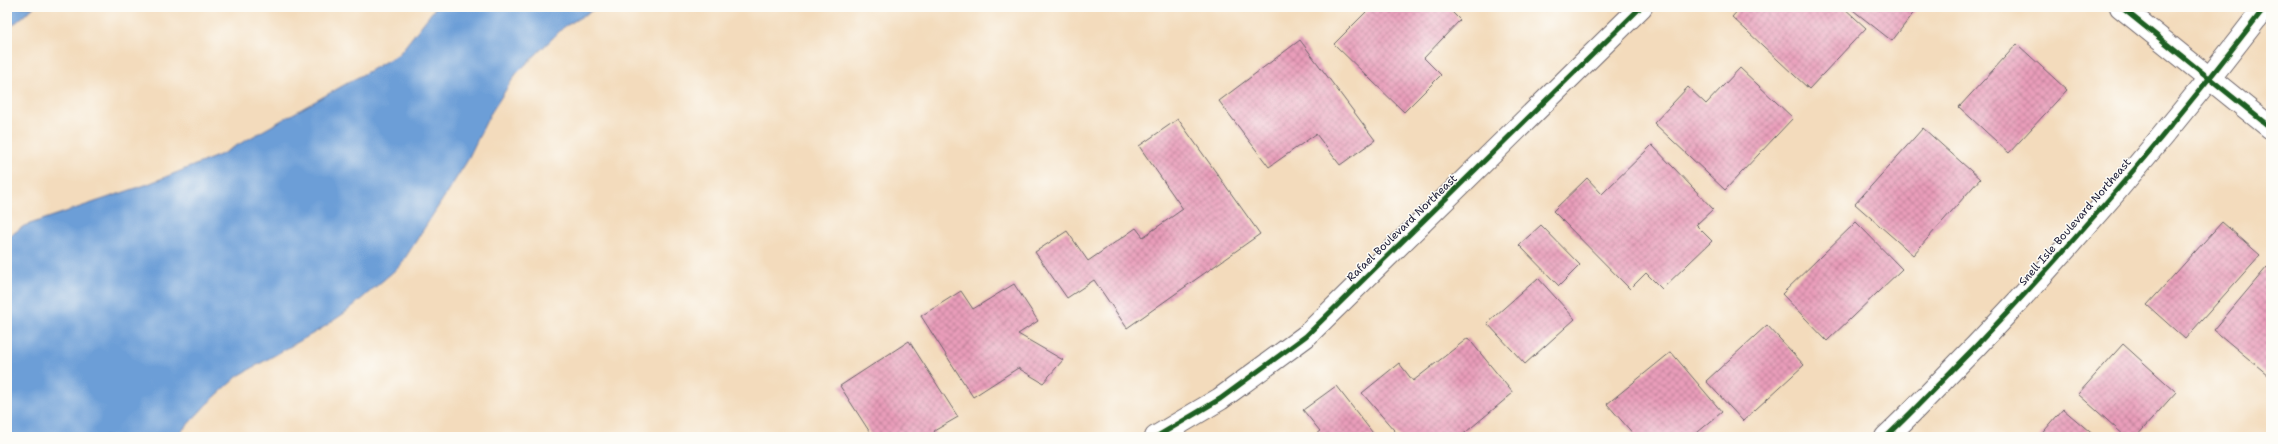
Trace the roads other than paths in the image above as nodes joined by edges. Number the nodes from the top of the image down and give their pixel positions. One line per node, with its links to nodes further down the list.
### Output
1 (1641, 7): 6 (street, Rafael Boulevard Northeast)
2 (2120, 7): 4 (street)
3 (2265, 7): 4 (street, Snell Isle Boulevard Northeast)
4 (2209, 80): 5 (street); 7 (street, Snell Isle Boulevard Northeast)
5 (2271, 128)
6 (1156, 437)
7 (1886, 437)

